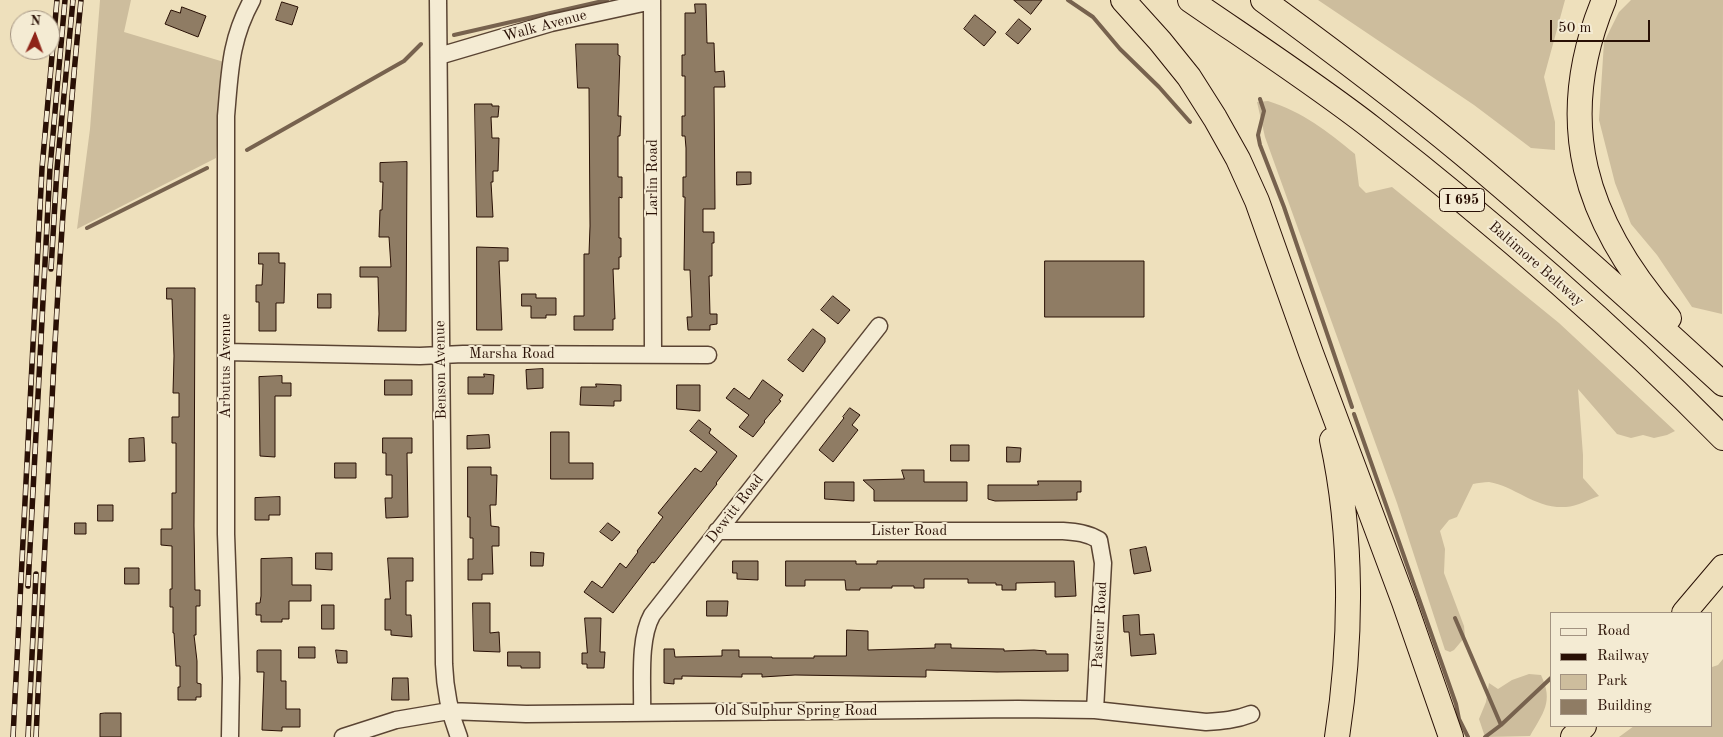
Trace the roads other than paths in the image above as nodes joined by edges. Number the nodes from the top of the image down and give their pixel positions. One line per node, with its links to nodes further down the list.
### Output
1 (252, 0): 10 (street, Arbutus Avenue)
2 (438, 0): 8 (street, Benson Avenue)
3 (1123, 0): 11 (highway)
4 (1190, 0): 16 (highway, Baltimore Beltway / I 695)
5 (1263, 0): 15 (highway, I 695)
6 (1604, 0): 15 (highway)
7 (652, 1): 8 (street, Walk Avenue); 12 (street, Larlin Road)
8 (439, 56): 14 (street, Benson Avenue)
9 (879, 326): 17 (street, Dewitt Road)
10 (226, 352): 14 (street, Marsha Road); 27 (street, Arbutus Avenue)
11 (1311, 353): 19 (highway); 32 (highway)
12 (653, 354): 13 (street, Marsha Road); 14 (street, Marsha Road)
13 (708, 354)
14 (441, 355): 23 (street, Benson Avenue)
15 (1723, 382)
16 (1723, 438)
17 (718, 531): 18 (street, Lister Road); 24 (street, Dewitt Road)
18 (1100, 540): 22 (street, Pasteur Road)
19 (1346, 560): 30 (highway); 31 (highway)
20 (1723, 567): 21 (highway)
21 (1685, 612)
22 (1095, 710): 24 (street, Old Sulphur Spring Road); 25 (street, Old Sulphur Spring Road)
23 (449, 711): 24 (street, Old Sulphur Spring Road); 28 (street, Old Sulphur Spring Road); 29 (street, Benson Avenue)
24 (642, 712)
25 (1251, 714)
26 (1583, 727): 33 (highway)
27 (230, 737)
28 (343, 737)
29 (459, 737)
30 (1326, 737)
31 (1337, 737)
32 (1451, 737)
33 (1574, 737)

